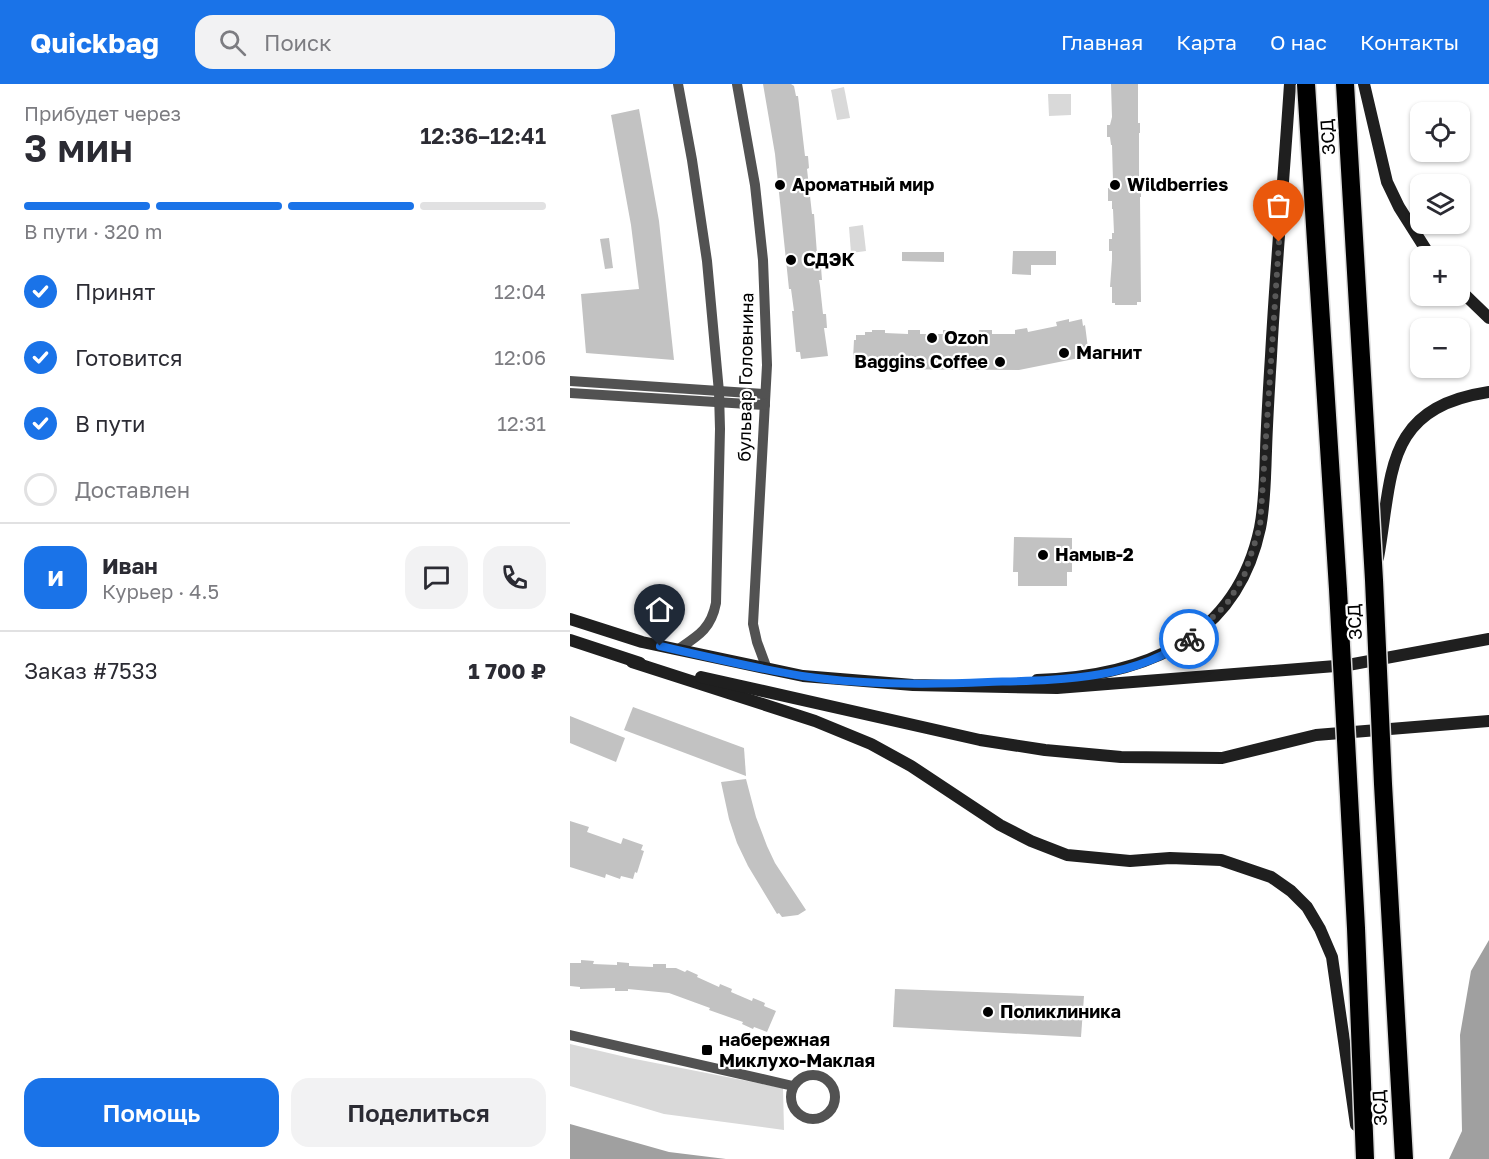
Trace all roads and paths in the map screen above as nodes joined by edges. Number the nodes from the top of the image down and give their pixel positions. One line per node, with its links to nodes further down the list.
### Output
1 (678, 84): 13 (street, бульвар Головнина)
2 (737, 84): 14 (street, бульвар Головнина)
3 (1290, 84): 22 (main road)
4 (1306, 84): 26 (highway, ЗСД, bridge)
5 (1345, 84): 15 (highway, ЗСД, bridge)
6 (1364, 84): 7 (main road)
7 (1424, 246)
8 (1470, 300): 9 (main road)
9 (1489, 318)
10 (570, 381): 13 (street)
11 (1489, 392): 15 (main road)
12 (570, 393): 13 (street)
13 (720, 398): 14 (street); 19 (street, бульвар Головнина)
14 (765, 400): 21 (street, бульвар Головнина)
15 (1374, 580): 27 (highway, ЗСД, bridge)
16 (570, 619): 19 (main road)
17 (1489, 639): 22 (main road)
18 (570, 640): 20 (main road)
19 (677, 650): 21 (main road)
20 (632, 662): 23 (main road); 26 (main road)
21 (767, 669): 22 (main road)
22 (913, 685)
23 (1489, 721)
24 (570, 1035): 25 (street)
25 (793, 1086): 25 (street)
26 (1363, 1159)
27 (1404, 1159)

